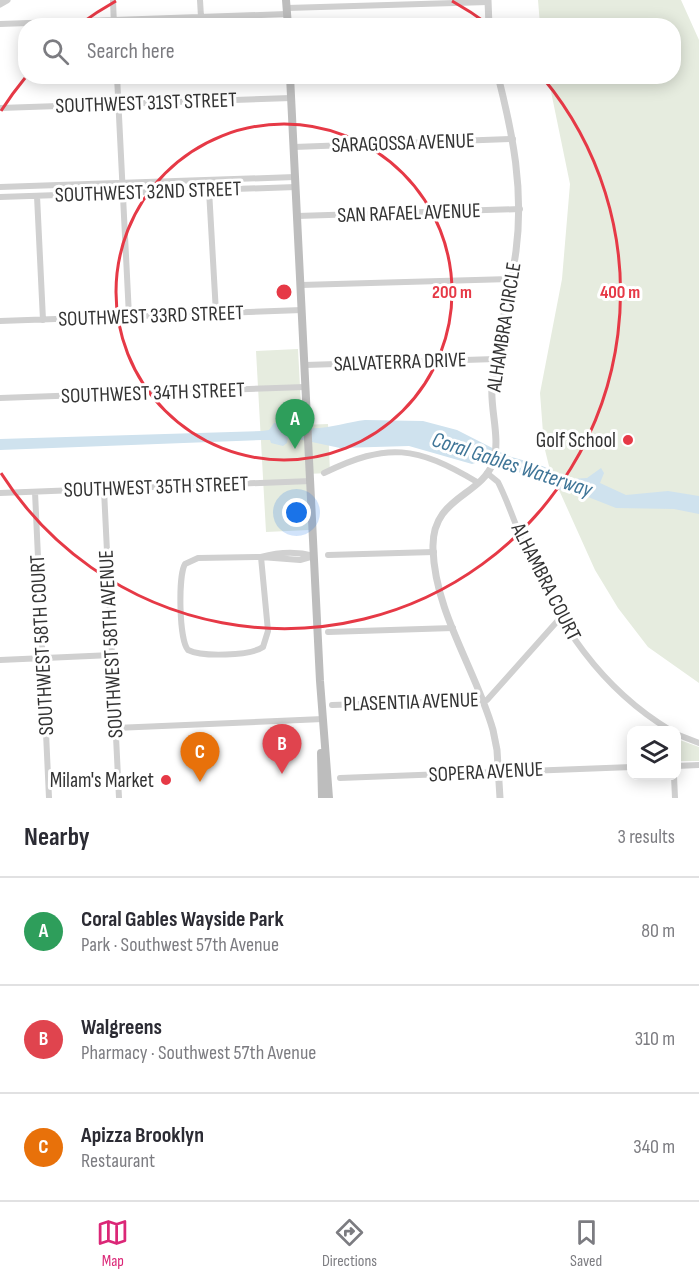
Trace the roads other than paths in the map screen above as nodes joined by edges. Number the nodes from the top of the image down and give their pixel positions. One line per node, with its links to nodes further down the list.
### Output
1 (7, 0): 5 (street)
2 (113, 0): 8 (street)
3 (200, 0): 7 (street)
4 (488, 1): 6 (street); 10 (street)
5 (0, 4)
6 (287, 7): 7 (street)
7 (201, 17): 9 (street)
8 (114, 18)
9 (186, 18)
10 (489, 18)
11 (0, 24): 12 (street)
12 (18, 24)
13 (117, 84): 17 (street)
14 (290, 84): 16 (main road)
15 (500, 84): 19 (street, ALHAMBRA CIRCLE)
16 (291, 98): 17 (street, SOUTHWEST 31ST STREET); 20 (main road)
17 (118, 104): 18 (street, SOUTHWEST 31ST STREET); 22 (street)
18 (0, 108)
19 (513, 139): 20 (street, SARAGOSSA AVENUE); 29 (street, ALHAMBRA CIRCLE)
20 (294, 147): 21 (main road)
21 (295, 177): 22 (street, SOUTHWEST 32ND STREET); 24 (main road)
22 (123, 183): 23 (street, SOUTHWEST 32ND STREET); 26 (street)
23 (0, 187)
24 (296, 187): 25 (street, SOUTHWEST 32ND STREET); 30 (main road)
25 (209, 190): 26 (street, SOUTHWEST 32ND STREET); 34 (street)
26 (123, 193): 27 (street, SOUTHWEST 32ND STREET); 35 (street)
27 (37, 196): 28 (street, SOUTHWEST 32ND STREET); 36 (street)
28 (0, 197)
29 (520, 210): 30 (street, SAN RAFAEL AVENUE); 31 (street, ALHAMBRA CIRCLE)
30 (297, 216): 32 (main road)
31 (511, 279): 32 (street); 38 (street, ALHAMBRA CIRCLE)
32 (301, 285): 33 (main road)
33 (302, 310): 34 (street, SOUTHWEST 33RD STREET); 39 (main road)
34 (216, 313): 35 (street, SOUTHWEST 33RD STREET)
35 (129, 316): 36 (street, SOUTHWEST 33RD STREET)
36 (43, 320): 37 (street, SOUTHWEST 33RD STREET)
37 (0, 321)
38 (496, 359): 39 (street, SALVATERRA DRIVE); 43 (street, ALHAMBRA CIRCLE)
39 (305, 365): 40 (main road)
40 (305, 387): 41 (street, SOUTHWEST 34TH STREET); 44 (main road)
41 (0, 398)
42 (324, 473): 45 (street)
43 (487, 473): 45 (street, ALHAMBRA CIRCLE); 53 (street, ALHAMBRA COURT)
44 (311, 482): 46 (street, SOUTHWEST 35TH STREET); 51 (main road)
45 (477, 482): 49 (street, ALHAMBRA CIRCLE)
46 (104, 490): 47 (street, SOUTHWEST 35TH STREET); 56 (street, SOUTHWEST 58TH AVENUE)
47 (35, 492): 48 (street, SOUTHWEST 35TH STREET); 57 (street, SOUTHWEST 58TH COURT)
48 (0, 493)
49 (434, 552): 50 (street); 54 (street, ALHAMBRA CIRCLE)
50 (328, 555)
51 (314, 556): 52 (street); 61 (main road)
52 (261, 557): 52 (street)
53 (561, 617): 59 (street, PLASENTIA AVENUE); 62 (street, ALHAMBRA COURT)
54 (453, 628): 55 (street); 59 (street, ALHAMBRA CIRCLE)
55 (328, 632)
56 (112, 655): 57 (street); 63 (street, SOUTHWEST 58TH AVENUE)
57 (42, 658): 58 (street); 73 (street, SOUTHWEST 58TH COURT)
58 (0, 660)
59 (483, 701): 60 (street, PLASENTIA AVENUE); 69 (street, ALHAMBRA CIRCLE)
60 (332, 705)
61 (322, 719): 63 (street); 72 (main road)
62 (664, 726)
63 (115, 728): 74 (street, SOUTHWEST 58TH AVENUE)
64 (681, 736): 65 (street)
65 (699, 743)
66 (699, 765): 67 (street)
67 (681, 766)
68 (627, 767): 69 (street, SOPERA AVENUE)
69 (499, 772): 70 (street, SOPERA AVENUE); 75 (street, ALHAMBRA CIRCLE)
70 (340, 778)
71 (674, 780): 76 (street)
72 (325, 794)
73 (49, 798)
74 (119, 798)
75 (500, 798)
76 (675, 798)

